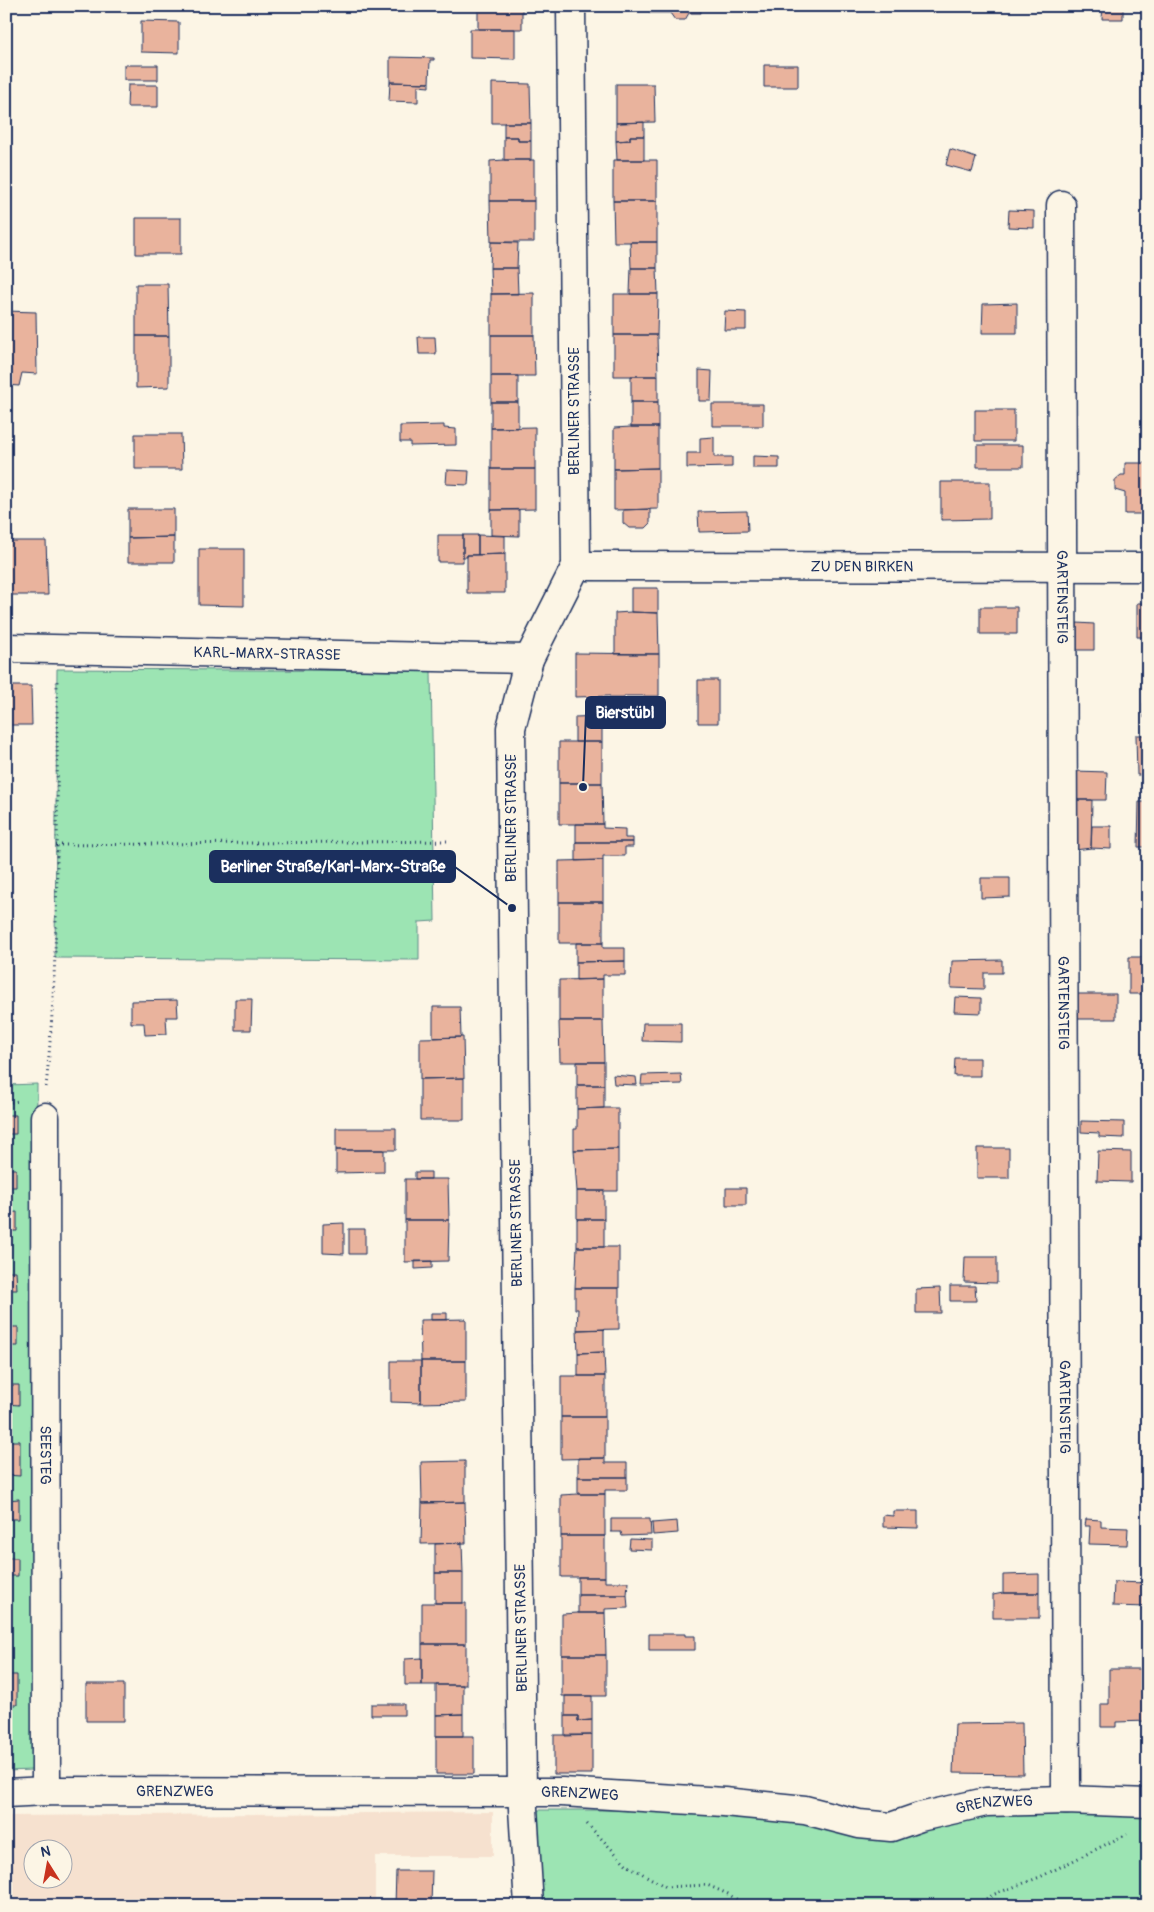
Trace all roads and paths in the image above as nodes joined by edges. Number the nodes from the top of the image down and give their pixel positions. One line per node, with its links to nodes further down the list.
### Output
1 (571, 6): 3 (street, BERLINER STRASSE)
2 (1061, 205): 4 (street, GARTENSTEIG)
3 (576, 566): 4 (street, ZU DEN BIRKEN); 8 (street, BERLINER STRASSE)
4 (1063, 567): 5 (street, ZU DEN BIRKEN); 17 (street, GARTENSTEIG)
5 (1148, 567)
6 (6, 648): 7 (street, KARL-MARX-STRASSE)
7 (56, 648): 8 (street, KARL-MARX-STRASSE); 10 (path)
8 (529, 659): 14 (street, BERLINER STRASSE)
9 (450, 841): 10 (path)
10 (56, 845): 11 (path)
11 (46, 1088)
12 (45, 1117): 13 (street, SEESTEG)
13 (46, 1791): 14 (street, GRENZWEG); 16 (street, GRENZWEG)
14 (522, 1792): 15 (street, GRENZWEG); 20 (street, BERLINER STRASSE)
15 (562, 1792): 17 (street, GRENZWEG); 21 (path)
16 (6, 1793)
17 (1066, 1800): 18 (street, GRENZWEG)
18 (1148, 1803)
19 (1131, 1832): 22 (path)
20 (529, 1906)
21 (747, 1906)
22 (974, 1906)

